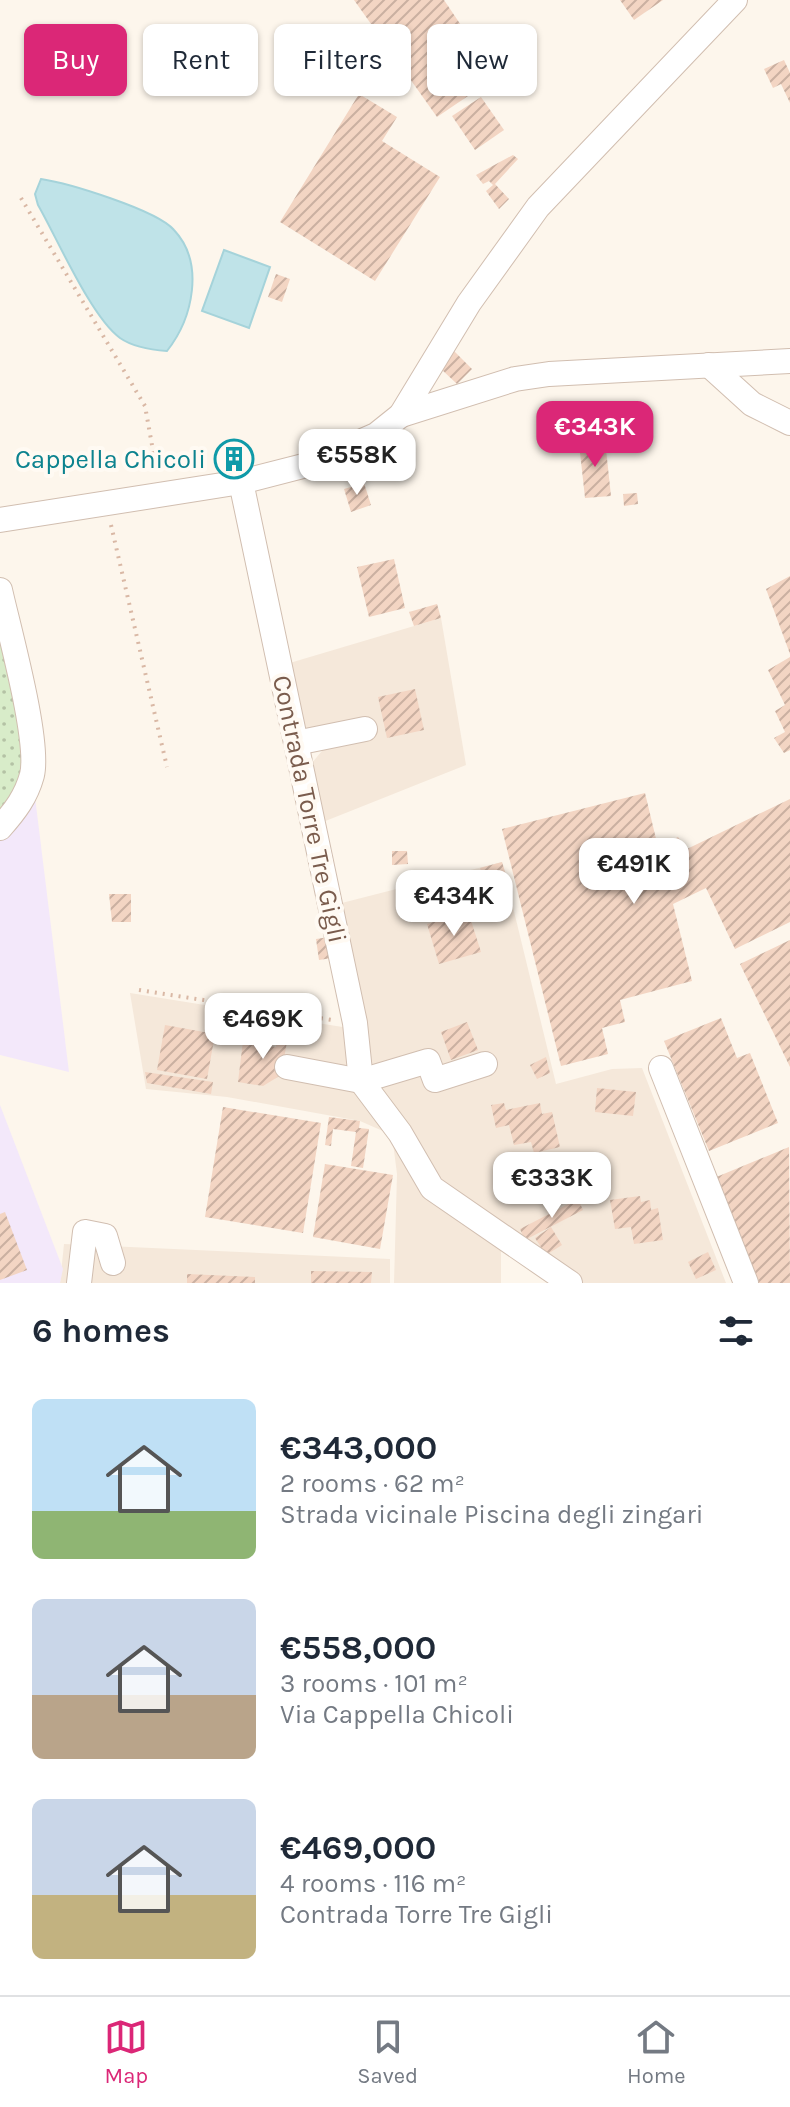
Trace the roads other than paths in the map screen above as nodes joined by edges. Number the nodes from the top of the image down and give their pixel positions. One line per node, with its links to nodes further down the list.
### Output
1 (735, 0): 4 (street)
2 (790, 361): 3 (street)
3 (709, 365): 4 (street); 5 (street)
4 (401, 415): 6 (street)
5 (790, 423)
6 (241, 482): 7 (street); 10 (street, Contrada Torre Tre Gigli)
7 (0, 520)
8 (0, 590): 11 (street)
9 (365, 729): 10 (street)
10 (296, 743): 15 (street, Contrada Torre Tre Gigli)
11 (0, 828)
12 (485, 1064): 15 (street)
13 (287, 1067): 15 (street)
14 (661, 1068): 19 (street)
15 (361, 1081): 18 (street)
16 (113, 1268): 17 (street)
17 (79, 1272)
18 (570, 1283)
19 (746, 1283)

